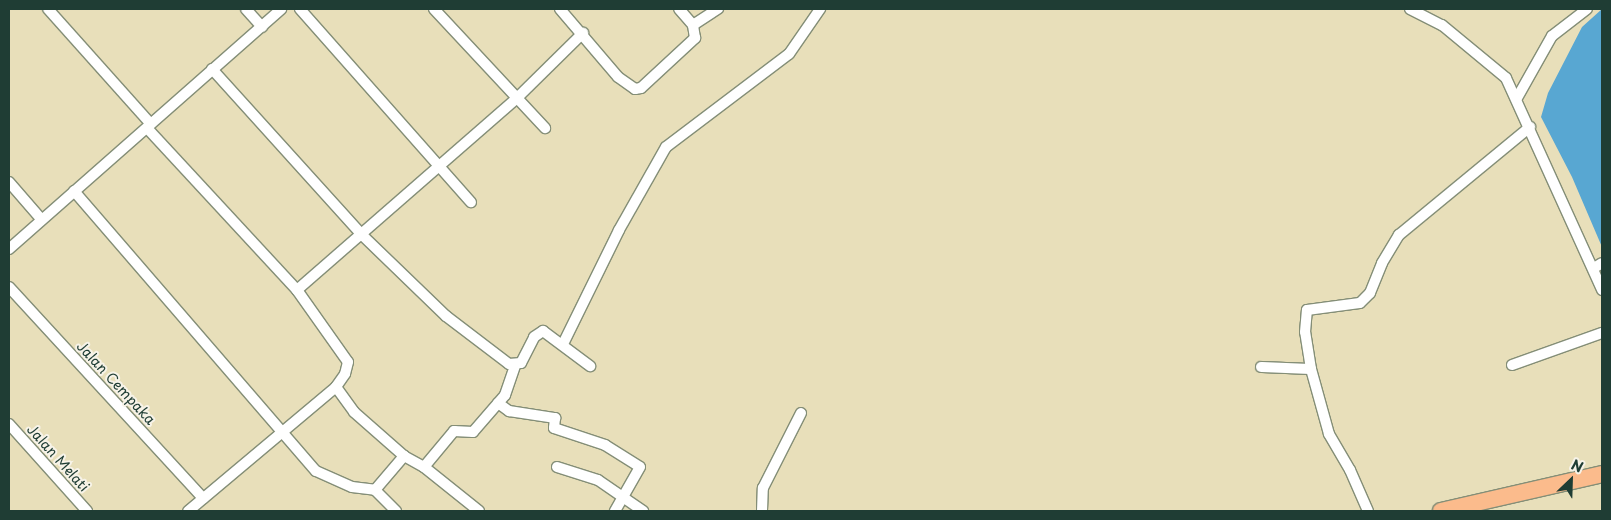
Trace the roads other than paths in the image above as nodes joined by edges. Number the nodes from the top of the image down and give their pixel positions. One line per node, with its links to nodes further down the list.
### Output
1 (48, 9): 18 (street)
2 (246, 9): 13 (street)
3 (281, 9): 13 (street)
4 (300, 9): 21 (street)
5 (434, 9): 16 (street)
6 (560, 9): 14 (street)
7 (679, 9): 12 (street)
8 (718, 9): 12 (street)
9 (820, 9): 33 (street)
10 (1410, 9): 17 (street)
11 (1587, 9): 17 (street)
12 (694, 25): 14 (street)
13 (262, 27): 15 (street)
14 (583, 34): 16 (street)
15 (212, 69): 18 (street); 26 (street)
16 (516, 98): 19 (street); 21 (street)
17 (1517, 98): 20 (street)
18 (149, 126): 23 (street); 30 (street)
19 (545, 128)
20 (1530, 128): 28 (street); 38 (street)
21 (439, 166): 24 (street); 26 (street)
22 (9, 182): 25 (street)
23 (74, 191): 25 (street); 43 (street)
24 (471, 202)
25 (41, 219): 27 (street)
26 (360, 233): 30 (street); 35 (street)
27 (9, 248)
28 (1598, 265): 31 (street)
29 (9, 287): 49 (street, Jalan Cempaka)
30 (297, 290): 39 (street)
31 (1602, 290)
32 (1602, 333): 34 (street)
33 (562, 344): 35 (street); 36 (street)
34 (1512, 365)
35 (515, 366): 40 (street)
36 (590, 366)
37 (1261, 367): 38 (street)
38 (1311, 369): 58 (street)
39 (336, 387): 43 (street); 44 (street)
40 (498, 403): 45 (street); 50 (street)
41 (801, 413): 57 (street)
42 (9, 424): 51 (street, Jalan Melati)
43 (283, 432): 48 (street); 49 (street)
44 (404, 456): 45 (street); 48 (street)
45 (424, 467): 54 (street)
46 (557, 467): 50 (street)
47 (1602, 474): 59 (main road)
48 (375, 490): 53 (street)
49 (203, 498): 52 (street)
50 (625, 498): 55 (street); 56 (street)
51 (87, 511)
52 (188, 511)
53 (396, 511)
54 (479, 511)
55 (615, 511)
56 (643, 511)
57 (762, 511)
58 (1368, 511)
59 (1441, 511)

